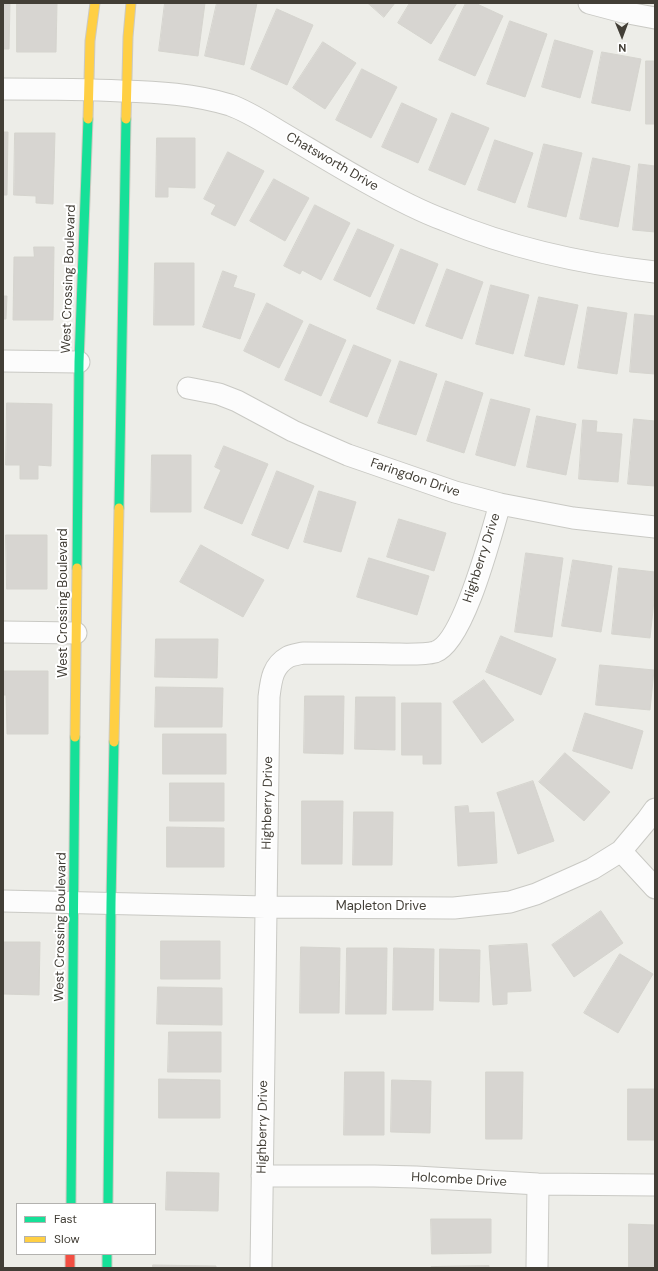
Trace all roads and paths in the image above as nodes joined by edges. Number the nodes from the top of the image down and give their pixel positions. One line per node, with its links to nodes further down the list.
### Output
1 (95, 3): 6 (street, West Crossing Boulevard)
2 (132, 3): 7 (street)
3 (589, 3): 4 (street)
4 (655, 18)
5 (3, 89): 6 (street, Chatsworth Drive)
6 (89, 90): 7 (street, Chatsworth Drive); 10 (street, West Crossing Boulevard)
7 (127, 91): 8 (street, Chatsworth Drive); 21 (street)
8 (655, 272)
9 (3, 361): 10 (street)
10 (79, 362): 15 (street, West Crossing Boulevard)
11 (188, 388): 12 (street, Faringdon Drive)
12 (500, 504): 13 (street, Faringdon Drive); 22 (street, Highberry Drive)
13 (655, 527)
14 (3, 632): 15 (street)
15 (76, 633): 20 (street, West Crossing Boulevard)
16 (655, 809): 17 (street, Mapleton Drive)
17 (621, 851): 18 (street); 22 (street, Mapleton Drive)
18 (655, 888)
19 (3, 901): 20 (street, Mapleton Drive)
20 (74, 902): 21 (street, Mapleton Drive); 26 (street, West Crossing Boulevard)
21 (111, 903): 22 (street, Mapleton Drive); 27 (street)
22 (266, 907): 23 (street, Highberry Drive)
23 (262, 1176): 24 (street, Holcombe Drive); 32 (street, Highberry Drive)
24 (538, 1184): 25 (street, Holcombe Drive); 33 (street)
25 (655, 1185)
26 (71, 1203)
27 (108, 1203)
28 (70, 1255): 30 (street)
29 (107, 1255): 31 (street)
30 (70, 1268)
31 (107, 1268)
32 (261, 1268)
33 (537, 1268)

